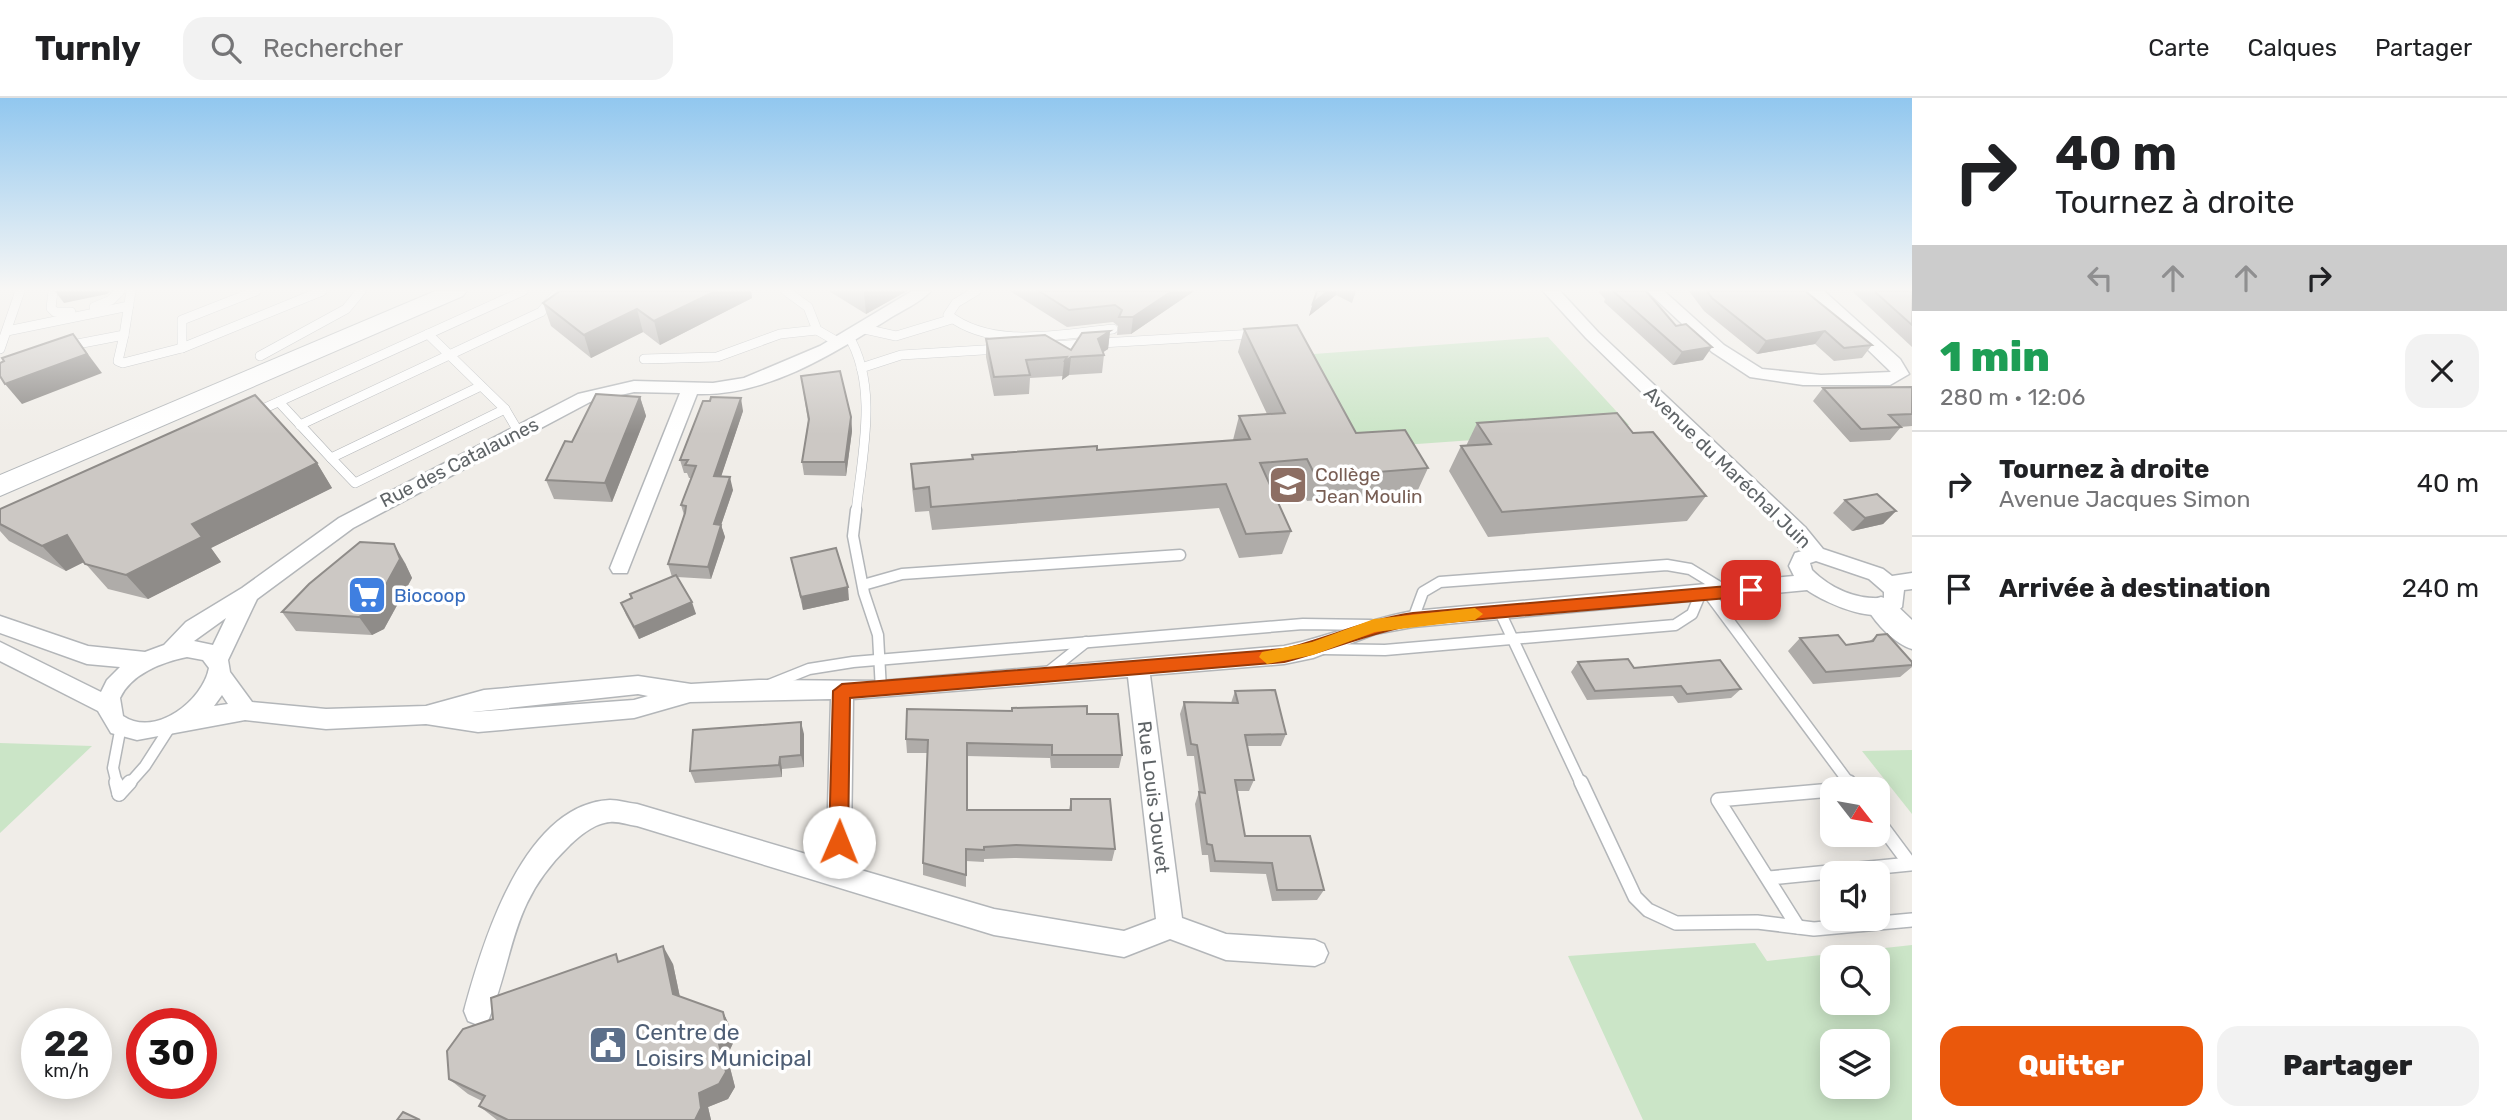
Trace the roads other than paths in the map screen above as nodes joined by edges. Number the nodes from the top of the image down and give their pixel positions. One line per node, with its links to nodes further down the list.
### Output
1 (105, 339): 18 (lane)
2 (123, 339): 19 (lane)
3 (182, 339): 19 (lane)
4 (205, 339): 19 (lane)
5 (292, 339): 22 (lane)
6 (301, 339): 22 (main road)
7 (344, 339): 35 (main road)
8 (418, 339): 28 (lane)
9 (433, 339): 23 (lane)
10 (486, 339): 23 (lane)
11 (763, 339): 24 (lane)
12 (841, 339): 27 (street, Rue des Catalaunes)
13 (850, 339): 25 (lane)
14 (1176, 339): 21 (lane)
15 (1596, 339): 36 (street, Avenue du Maréchal Juin)
16 (1710, 339): 17 (street)
17 (1867, 339)
18 (62, 347)
19 (182, 348)
20 (1010, 348): 25 (lane)
21 (1023, 348)
22 (261, 356): 34 (main road)
23 (451, 356): 26 (lane); 31 (lane)
24 (644, 359)
25 (861, 368): 41 (lane)
26 (481, 386): 29 (lane); 33 (lane)
27 (691, 388): 32 (street, Rue des Catalaunes); 38 (street)
28 (279, 402): 30 (lane); 31 (lane)
29 (505, 409): 32 (lane); 33 (lane)
30 (250, 415)
31 (300, 425): 33 (lane)
32 (519, 431): 42 (street, Rue des Catalaunes)
33 (331, 458)
34 (0, 467)
35 (0, 486)
36 (1816, 554): 40 (street); 44 (street)
37 (1180, 555): 41 (lane)
38 (620, 568)
39 (1912, 581): 44 (street)
40 (1811, 582): 43 (street); 44 (street)
41 (863, 584): 55 (lane)
42 (250, 594): 53 (street, Rue des Catalaunes); 57 (street, Rue des Catalaunes)
43 (1713, 594): 45 (street); 46 (lane); 50 (lane); 67 (lane)
44 (1885, 596): 49 (street)
45 (1500, 612): 46 (street); 50 (lane)
46 (1413, 619): 48 (street)
47 (0, 624): 56 (street)
48 (1374, 625): 51 (lane); 52 (street)
49 (1912, 638)
50 (1512, 639): 52 (lane); 75 (lane)
51 (1086, 642): 55 (lane); 59 (lane)
52 (1313, 649): 58 (street)
53 (172, 650): 56 (street); 57 (street)
54 (4, 657): 63 (street)
55 (880, 660): 60 (lane); 61 (lane)
56 (145, 661): 63 (street)
57 (218, 667): 64 (street); 65 (street)
58 (1138, 668): 59 (street); 74 (street, Rue Louis Jouvet)
59 (1044, 676): 61 (street)
60 (759, 689): 62 (street); 64 (street)
61 (881, 690): 62 (street)
62 (842, 691): 71 (street)
63 (108, 706): 66 (street)
64 (245, 711): 65 (street)
65 (175, 722): 66 (street); 66 (lane)
66 (121, 726)
67 (1845, 777)
68 (1820, 791): 72 (lane)
69 (1890, 837): 70 (lane)
70 (1911, 865): 72 (lane)
71 (833, 874): 74 (street); 77 (street)
72 (1769, 878): 75 (lane)
73 (1912, 920): 75 (lane)
74 (1170, 926): 76 (street)
75 (1798, 927)
76 (1315, 953)
77 (478, 1010)

